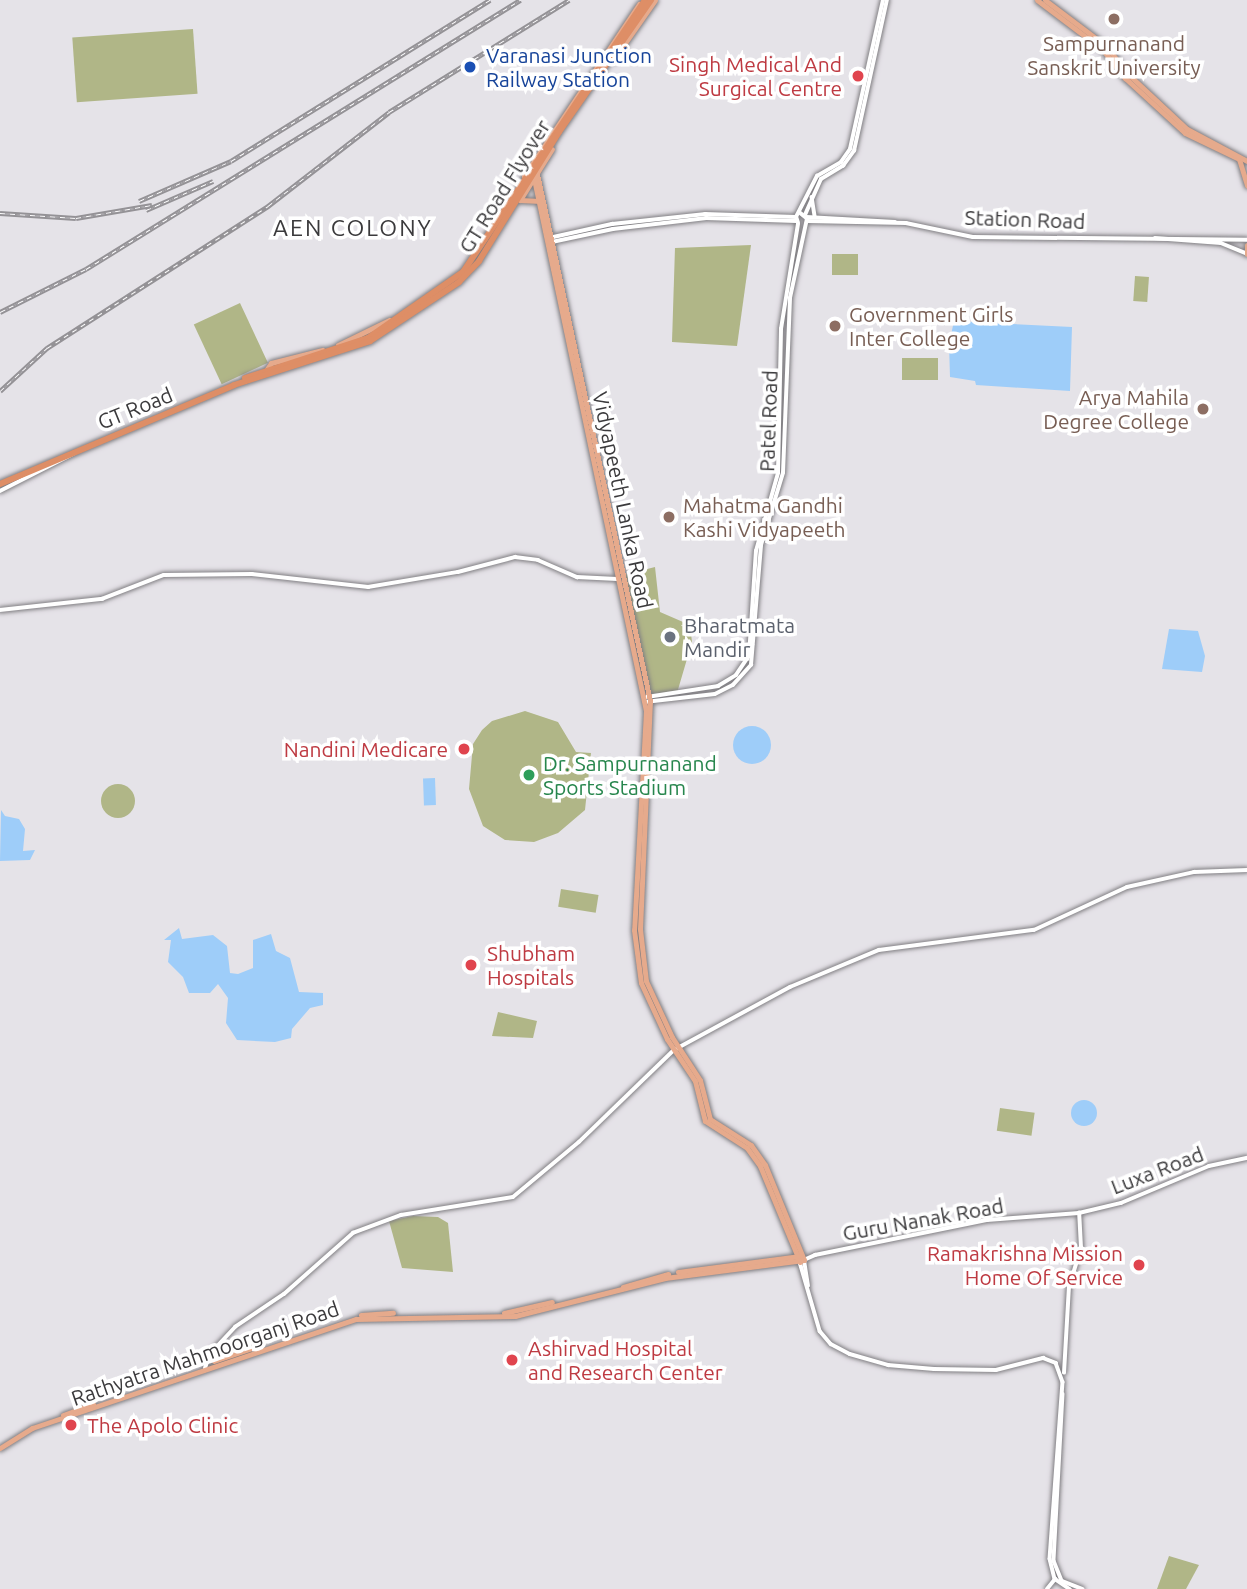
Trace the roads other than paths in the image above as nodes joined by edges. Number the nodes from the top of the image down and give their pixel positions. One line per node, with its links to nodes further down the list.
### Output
1 (648, 0): 6 (main road, GT Road); 20 (highway, GT Road Flyover)
2 (885, 0): 8 (street, Patel Road); 12 (street, Patel Road)
3 (1041, 1): 4 (main road)
4 (1050, 8): 5 (main road); 7 (main road)
5 (1247, 161)
6 (536, 176): 9 (main road, GT Road); 10 (main road, Vidyapeeth Lanka Road); 15 (main road, Vidyapeeth Lanka Road)
7 (1247, 186)
8 (812, 195): 11 (street); 12 (street, Patel Road)
9 (520, 200): 10 (main road); 20 (main road, GT Road)
10 (540, 201): 15 (main road, Vidyapeeth Lanka Road)
11 (815, 218): 12 (street, Station Road); 13 (street, Station Road)
12 (802, 219): 13 (street, Station Road); 15 (street, Station Road); 26 (street, Patel Road)
13 (897, 223): 14 (street, Station Road)
14 (1153, 237): 16 (street, Station Road); 18 (street, Station Road)
15 (550, 240): 19 (main road, Vidyapeeth Lanka Road)
16 (1247, 240)
17 (1247, 246): 18 (main road)
18 (1247, 254)
19 (565, 306): 24 (main road, Vidyapeeth Lanka Road); 26 (main road, Vidyapeeth Lanka Road)
20 (271, 370): 21 (highway, GT Road)
21 (76, 452): 22 (highway, GT Road); 23 (street)
22 (0, 484)
23 (0, 491)
24 (617, 579): 25 (street); 26 (main road, Vidyapeeth Lanka Road)
25 (0, 610)
26 (647, 699): 28 (main road, Vidyapeeth Lanka Road)
27 (1247, 870): 28 (street)
28 (676, 1049): 31 (main road, Vidyapeeth Lanka Road); 32 (street)
29 (1247, 1156): 30 (street, Luxa Road)
30 (1079, 1213): 31 (street, Guru Nanak Road); 33 (street)
31 (801, 1259): 32 (main road, Rathyatra Mahmoorganj Road); 33 (street, Vidyapeeth Lanka Road)
32 (205, 1366): 35 (main road, Rathyatra Mahmoorganj Road)
33 (1063, 1379): 34 (street)
34 (1063, 1390): 36 (street); 39 (street)
35 (0, 1446)
36 (1055, 1579): 37 (street); 38 (street)
37 (1047, 1589)
38 (1070, 1589)
39 (1083, 1589)

